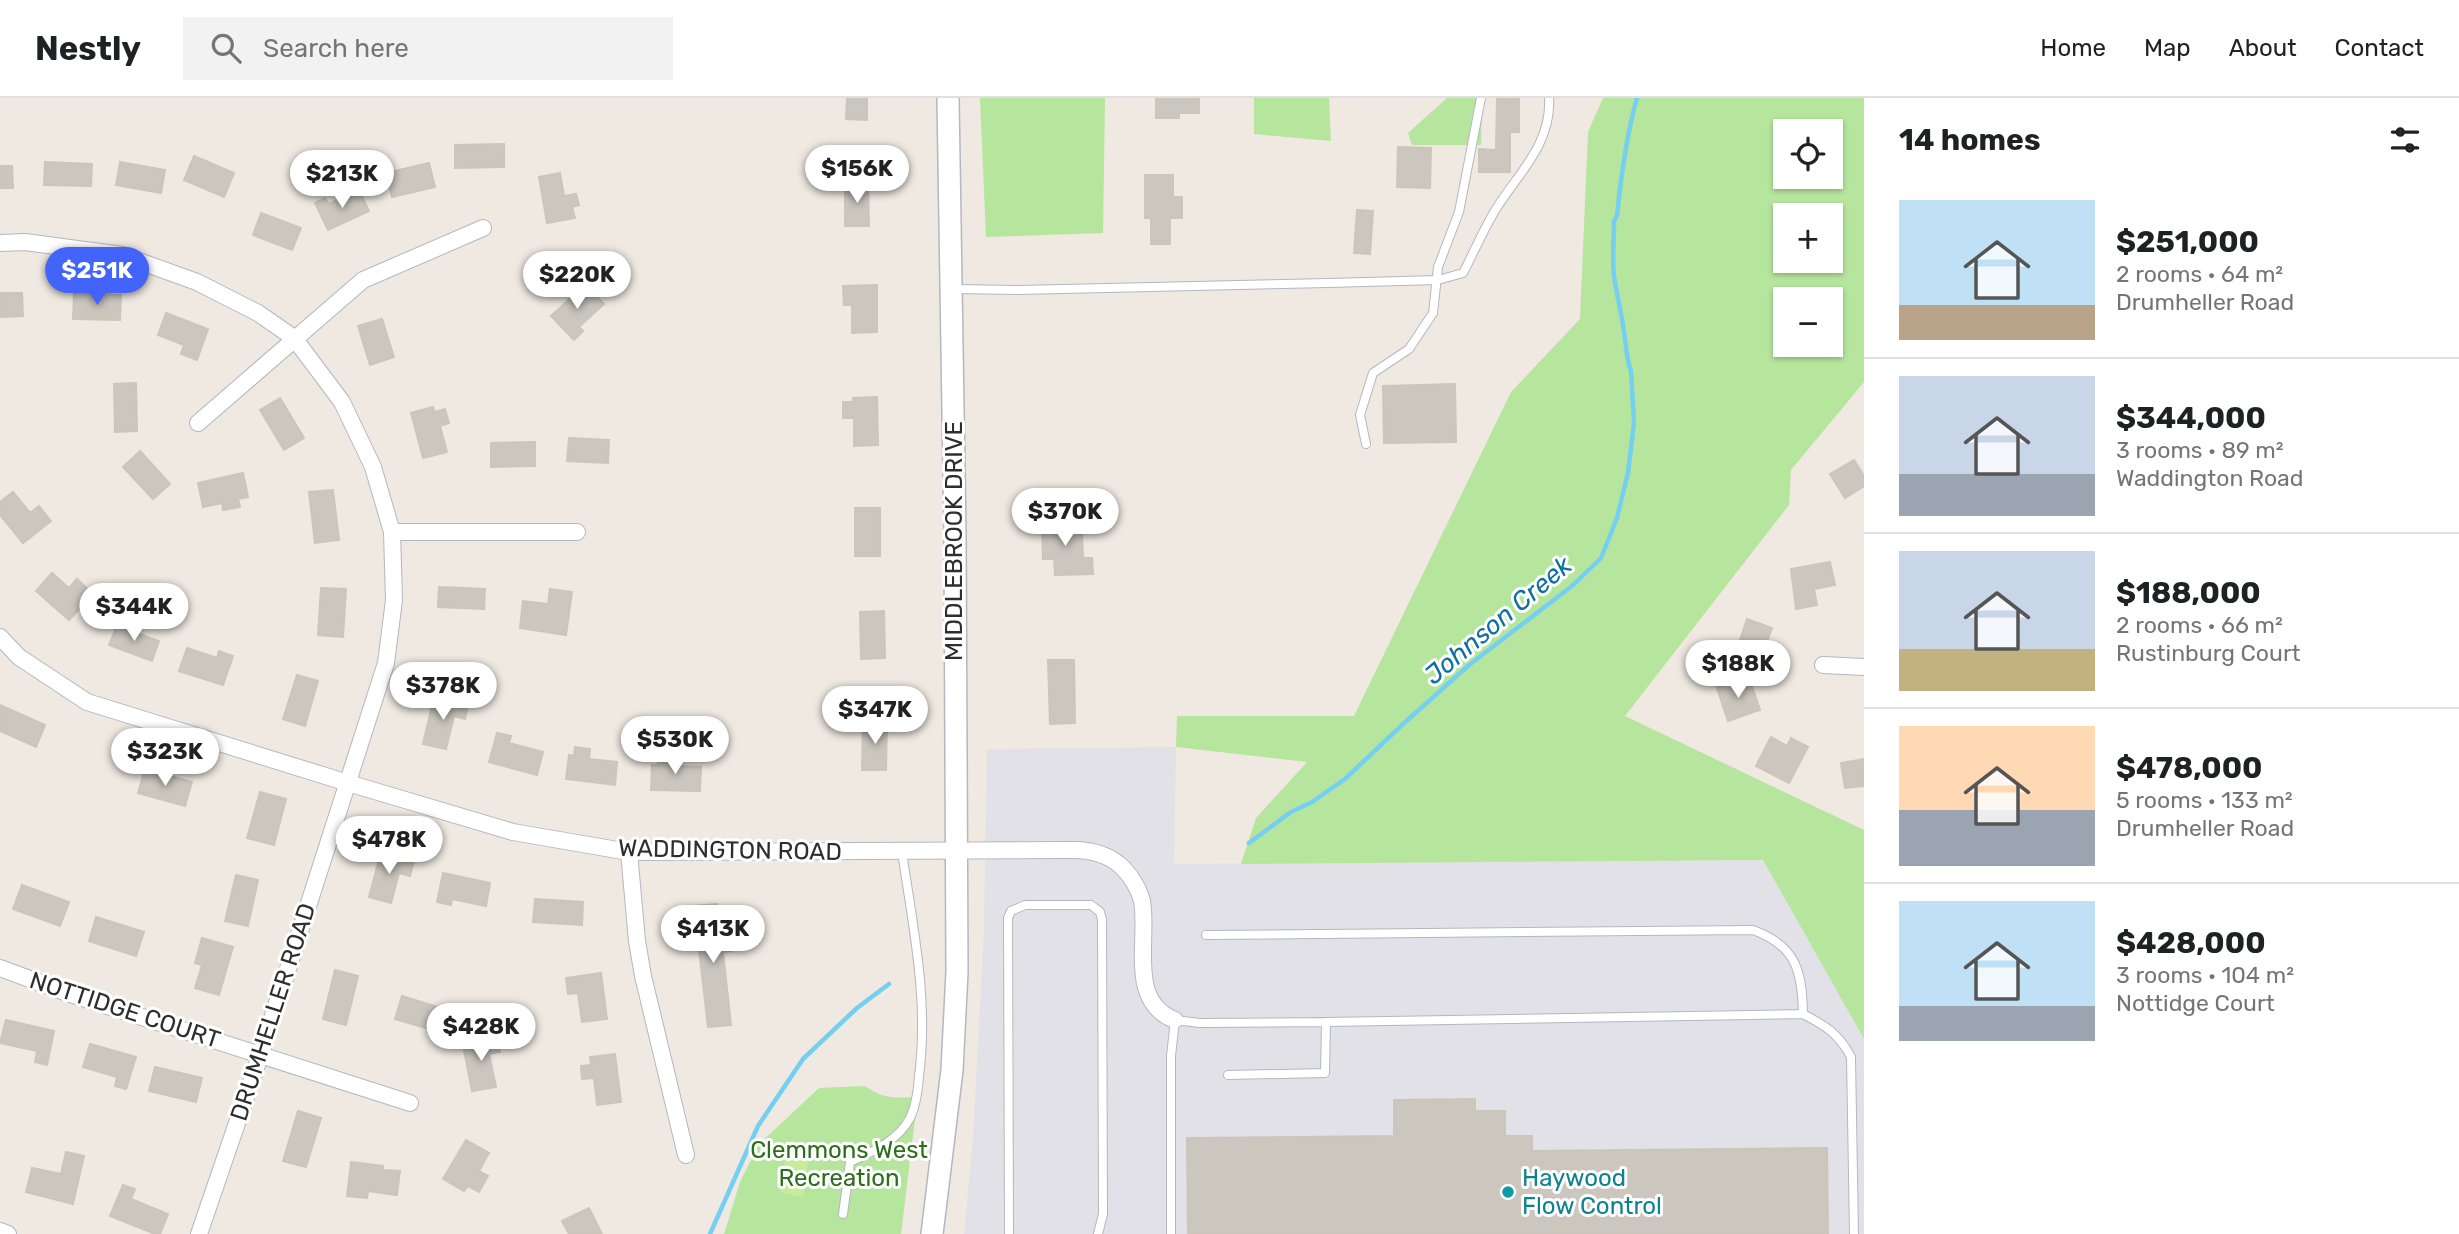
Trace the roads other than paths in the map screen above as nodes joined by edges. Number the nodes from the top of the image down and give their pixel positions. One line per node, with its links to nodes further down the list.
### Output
1 (948, 98): 7 (street, MIDDLEBROOK DRIVE)
2 (1482, 98): 6 (lane)
3 (1549, 98): 6 (lane)
4 (483, 228): 8 (street)
5 (0, 243): 8 (street, DRUMHELLER ROAD)
6 (1438, 279): 7 (lane); 10 (lane)
7 (951, 289): 17 (street, MIDDLEBROOK DRIVE)
8 (294, 338): 9 (street); 11 (street, DRUMHELLER ROAD)
9 (198, 423)
10 (1366, 444)
11 (392, 532): 12 (street); 16 (street, DRUMHELLER ROAD)
12 (577, 532)
13 (0, 637): 16 (street, WADDINGTON ROAD)
14 (1823, 665): 15 (street)
15 (1864, 667)
16 (348, 783): 18 (street, WADDINGTON ROAD); 25 (street, DRUMHELLER ROAD)
17 (956, 851): 19 (street, WADDINGTON ROAD); 23 (street, WADDINGTON ROAD); 33 (street, MIDDLEBROOK DRIVE)
18 (629, 852): 19 (street, WADDINGTON ROAD); 28 (street)
19 (902, 852): 29 (lane)
20 (1206, 935): 22 (lane)
21 (0, 968): 25 (street, NOTTIDGE COURT)
22 (1803, 1014): 24 (lane); 37 (lane)
23 (1175, 1020): 24 (lane); 36 (lane)
24 (1326, 1022): 26 (lane)
25 (261, 1053): 27 (street, NOTTIDGE COURT); 32 (street, DRUMHELLER ROAD)
26 (1227, 1075)
27 (410, 1103)
28 (686, 1156)
29 (843, 1214)
30 (0, 1231): 31 (street)
31 (8, 1234)
32 (198, 1234)
33 (932, 1234)
34 (1009, 1234): 35 (lane)
35 (1098, 1234)
36 (1171, 1234)
37 (1854, 1234)

